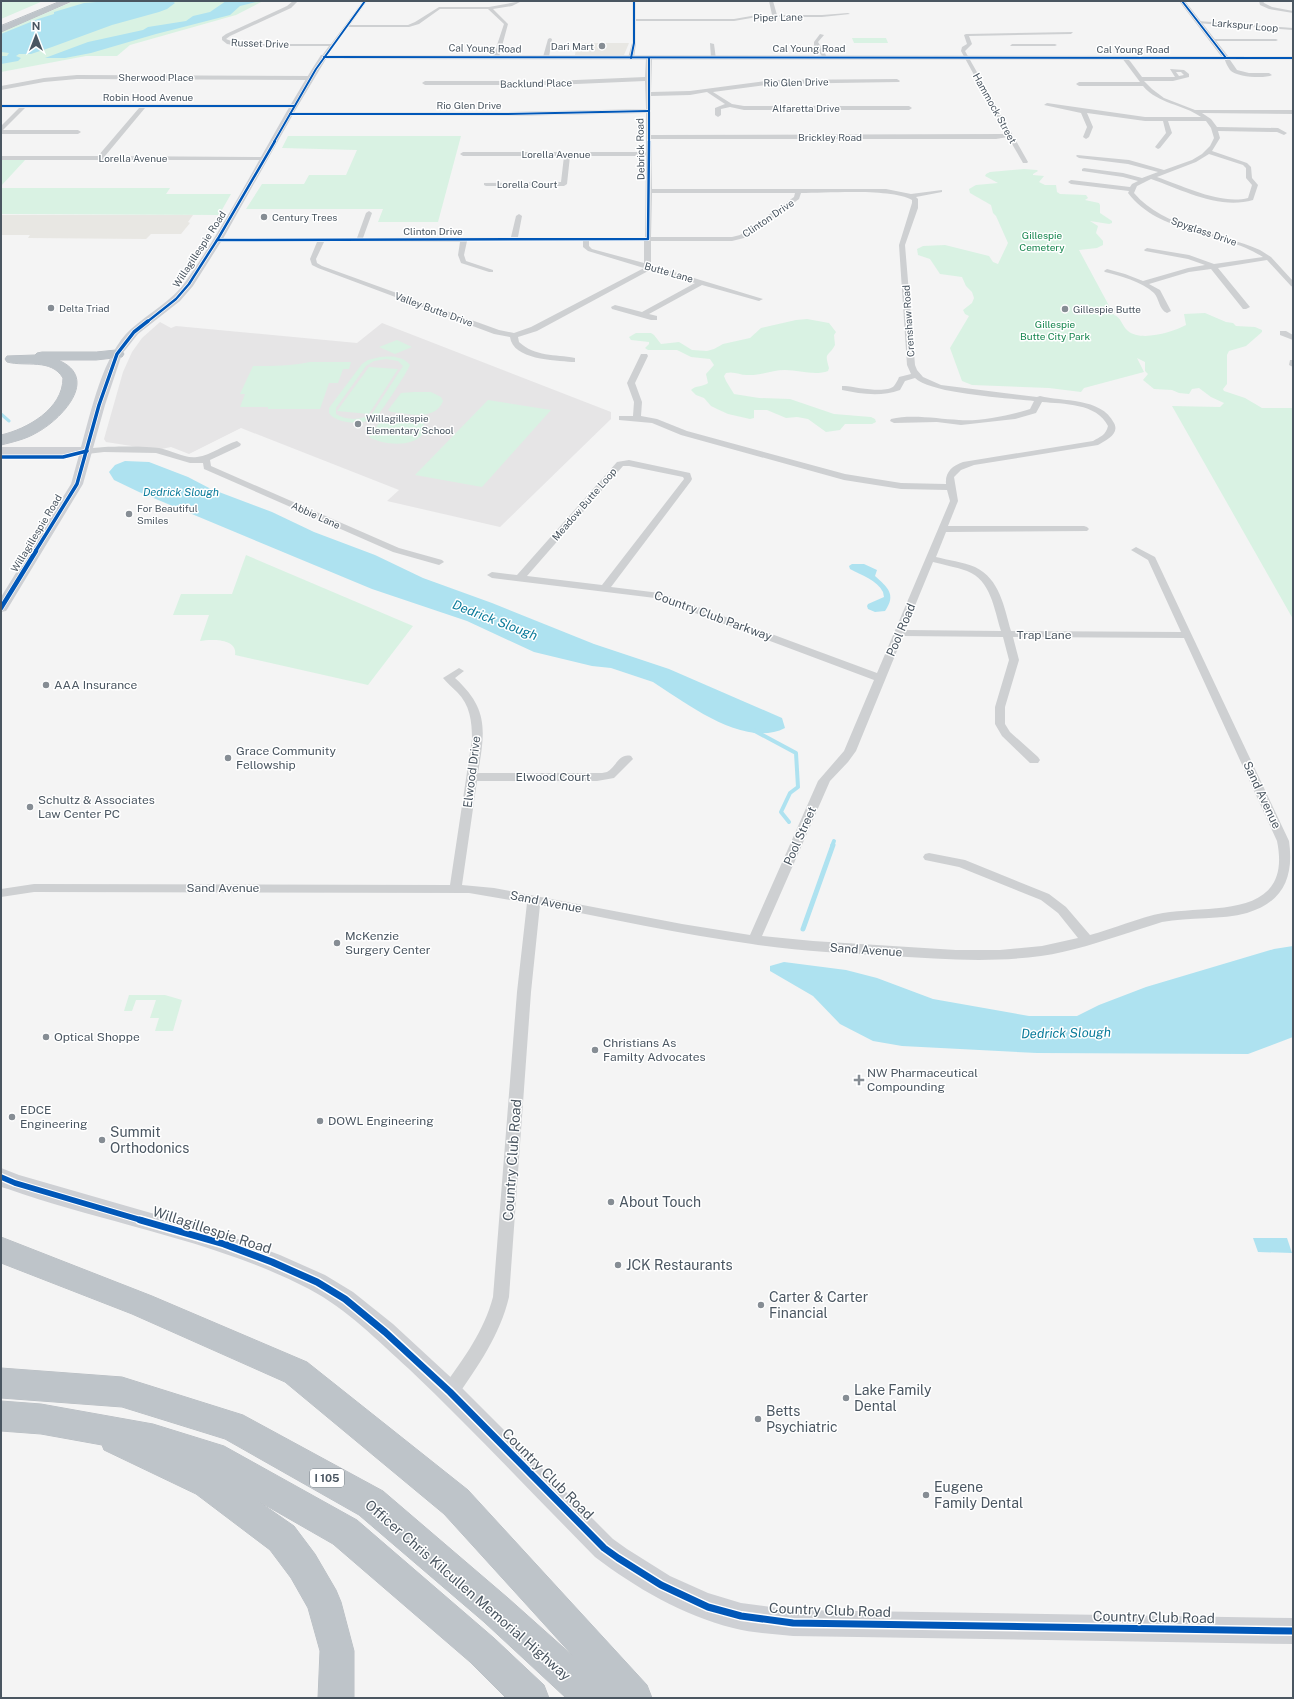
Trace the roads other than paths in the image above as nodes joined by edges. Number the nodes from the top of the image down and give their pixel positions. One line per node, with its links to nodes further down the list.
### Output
1 (55, 1): 19 (highway)
2 (68, 1): 22 (highway)
3 (296, 1): 31 (street, Russet Drive)
4 (365, 1): 20 (street, Willagillespie Road)
5 (453, 1): 11 (street)
6 (520, 1): 12 (street)
7 (634, 1): 16 (street)
8 (771, 1): 15 (street)
9 (1182, 1): 18 (main road)
10 (1261, 1): 13 (street, Larkspur Loop)
11 (450, 8): 12 (street); 20 (street)
12 (490, 8): 36 (street)
13 (1293, 12)
14 (848, 14): 15 (street, Piper Lane)
15 (775, 16): 17 (street, Piper Lane)
16 (634, 20): 17 (street, Piper Lane); 40 (street)
17 (707, 20): 21 (street)
18 (1198, 22): 23 (street, Larkspur Loop); 28 (main road)
19 (1, 24)
20 (347, 26): 31 (street, Willagillespie Road)
21 (708, 28)
22 (1, 29)
23 (1293, 29)
24 (1025, 33): 26 (street); 33 (street); 38 (street)
25 (822, 34): 37 (street)
26 (1071, 34)
27 (550, 39): 39 (street)
28 (1211, 40): 29 (street); 44 (main road)
29 (1276, 40)
30 (712, 44): 42 (street)
31 (333, 45): 35 (street, Willagillespie Road)
32 (1012, 45): 33 (street)
33 (1033, 45): 34 (street)
34 (1055, 45)
35 (324, 57): 36 (main road, Cal Young Road); 47 (main road, Willagillespie Road)
36 (496, 57): 39 (main road, Cal Young Road)
37 (824, 57): 38 (main road, Cal Young Road); 42 (main road, Cal Young Road)
38 (967, 57): 43 (main road, Cal Young Road); 75 (street, Hammock Street)
39 (546, 58): 40 (main road, Cal Young Road)
40 (631, 58): 41 (main road, Cal Young Road)
41 (649, 58): 42 (main road, Cal Young Road); 49 (street, Debrick Road)
42 (714, 58)
43 (1126, 58): 44 (main road, Cal Young Road); 51 (street)
44 (1226, 58): 45 (main road, Cal Young Road); 46 (street)
45 (1293, 58)
46 (1270, 75)
47 (311, 78): 54 (street, Sherwood Place); 63 (main road, Willagillespie Road)
48 (1178, 78): 51 (street)
49 (648, 80): 52 (street, Backlund Place); 56 (street, Debrick Road)
50 (897, 81): 55 (street, Rio Glen Drive)
51 (1143, 82): 53 (street); 65 (street)
52 (425, 83)
53 (1079, 84)
54 (1, 88)
55 (708, 91): 56 (street, Rio Glen Drive); 57 (street, Alfaretta Drive)
56 (648, 94): 64 (street, Debrick Road)
57 (730, 105): 62 (street, Alfaretta Drive); 68 (street)
58 (1048, 105): 66 (street)
59 (1, 106): 60 (street, Robin Hood Avenue)
60 (24, 106): 61 (street, Robin Hood Avenue); 71 (street)
61 (143, 106): 63 (street, Robin Hood Avenue); 86 (street)
62 (909, 108)
63 (292, 110): 64 (street, Rio Glen Drive); 87 (main road, Willagillespie Road)
64 (648, 111): 77 (street, Debrick Road)
65 (1196, 111): 67 (street); 69 (street)
66 (1085, 112): 70 (street); 78 (street)
67 (1293, 112)
68 (718, 115)
69 (1207, 119): 70 (street); 72 (street)
70 (1165, 120): 79 (street)
71 (1, 129)
72 (1215, 129): 76 (street); 80 (street)
73 (1, 132): 74 (street)
74 (78, 132)
75 (1008, 132): 77 (street, Brickley Road); 88 (street, Hammock Street)
76 (1284, 133)
77 (649, 137): 83 (street, Debrick Road)
78 (1086, 137)
79 (1158, 147)
80 (1208, 152): 90 (street); 91 (street)
81 (464, 154): 82 (street, Lorella Avenue)
82 (567, 154): 83 (street, Lorella Avenue); 94 (street, Lorella Court)
83 (649, 154): 96 (street, Debrick Road)
84 (1079, 156): 90 (street)
85 (1, 158): 86 (street, Lorella Avenue)
86 (100, 158): 87 (street, Lorella Avenue)
87 (264, 158): 103 (main road, Willagillespie Road)
88 (1025, 162)
89 (1084, 170): 92 (street)
90 (1163, 172): 91 (street)
91 (1151, 177): 92 (street)
92 (1142, 180): 95 (street)
93 (1071, 182): 95 (street)
94 (486, 184)
95 (1131, 189): 110 (street, Spyglass Drive)
96 (649, 191): 97 (street); 102 (street, Debrick Road)
97 (798, 191): 99 (street); 102 (street, Clinton Drive)
98 (940, 192): 99 (street)
99 (911, 196): 133 (street, Crenshaw Road)
100 (369, 214): 105 (street)
101 (518, 216): 107 (street)
102 (648, 239): 108 (street, Clinton Drive); 111 (street, Debrick Road)
103 (217, 240): 104 (street, Clinton Drive); 127 (main road, Willagillespie Road)
104 (321, 240): 105 (street, Clinton Drive); 125 (street, Valley Butte Drive)
105 (359, 240): 106 (street, Clinton Drive)
106 (464, 240): 107 (street, Clinton Drive); 113 (street)
107 (514, 240): 108 (street, Clinton Drive)
108 (586, 240): 111 (street, Butte Lane)
109 (1147, 250): 112 (street)
110 (1268, 258): 112 (street); 117 (street, Spyglass Drive)
111 (648, 266): 115 (street, Butte Lane); 125 (street)
112 (1213, 266): 116 (street); 120 (street)
113 (491, 271)
114 (1107, 271): 116 (street)
115 (702, 282): 118 (street, Butte Lane); 122 (street)
116 (1143, 283): 121 (street)
117 (1293, 285)
118 (759, 299)
119 (615, 307): 122 (street)
120 (1246, 307)
121 (1167, 312)
122 (643, 315): 123 (street)
123 (654, 318)
124 (1283, 334): 126 (street)
125 (514, 335): 130 (street)
126 (1293, 338)
127 (117, 354): 128 (highway); 142 (main road, Willagillespie Road)
128 (5, 356): 139 (highway)
129 (644, 356): 137 (street)
130 (572, 360)
131 (1293, 362): 132 (street)
132 (1293, 365)
133 (916, 375): 134 (street); 135 (street)
134 (845, 388)
135 (1040, 398): 138 (street); 144 (street)
136 (622, 418): 137 (street)
137 (637, 418): 144 (street)
138 (894, 421)
139 (1, 440)
140 (237, 444): 143 (street)
141 (1, 451): 142 (main road)
142 (87, 451): 143 (street); 153 (main road, Willagillespie Road)
143 (201, 459): 149 (street, Abbie Lane)
144 (951, 487): 145 (street)
145 (944, 524): 146 (street); 148 (street, Pool Road)
146 (1084, 529)
147 (1136, 550): 156 (street, Sand Avenue)
148 (930, 558): 154 (street, Pool Road); 155 (street)
149 (439, 562)
150 (492, 575): 151 (street, Country Club Parkway)
151 (520, 578): 152 (street, Country Club Parkway); 152 (street, Meadow Butte Loop)
152 (604, 588): 158 (street, Country Club Parkway)
153 (1, 608)
154 (900, 633): 155 (street, Trap Lane); 158 (street, Pool Road)
155 (1008, 635): 156 (street, Trap Lane); 161 (street)
156 (1188, 635): 168 (street, Sand Avenue)
157 (459, 671): 162 (street, Elwood Drive)
158 (880, 678): 159 (street, Pool Road)
159 (854, 740): 167 (street, Pool Street)
160 (627, 759): 162 (street, Elwood Court)
161 (1034, 760)
162 (472, 777): 164 (street, Elwood Drive)
163 (929, 857): 168 (street)
164 (455, 889): 165 (street, Sand Avenue); 166 (street, Sand Avenue)
165 (1, 893)
166 (534, 900): 167 (street, Sand Avenue); 172 (street, Country Club Road)
167 (754, 940): 168 (street, Sand Avenue)
168 (1087, 941)
169 (1, 1177): 172 (main road, Willagillespie Road)
170 (1, 1250): 179 (highway)
171 (1, 1383): 178 (highway, Officer Chris Kilcullen Memorial Highway / I 105)
172 (450, 1392): 175 (main road, Country Club Road)
173 (1, 1416): 174 (highway)
174 (94, 1428): 176 (highway); 177 (highway)
175 (1293, 1631)
176 (336, 1698)
177 (531, 1698)
178 (592, 1698)
179 (634, 1698)

